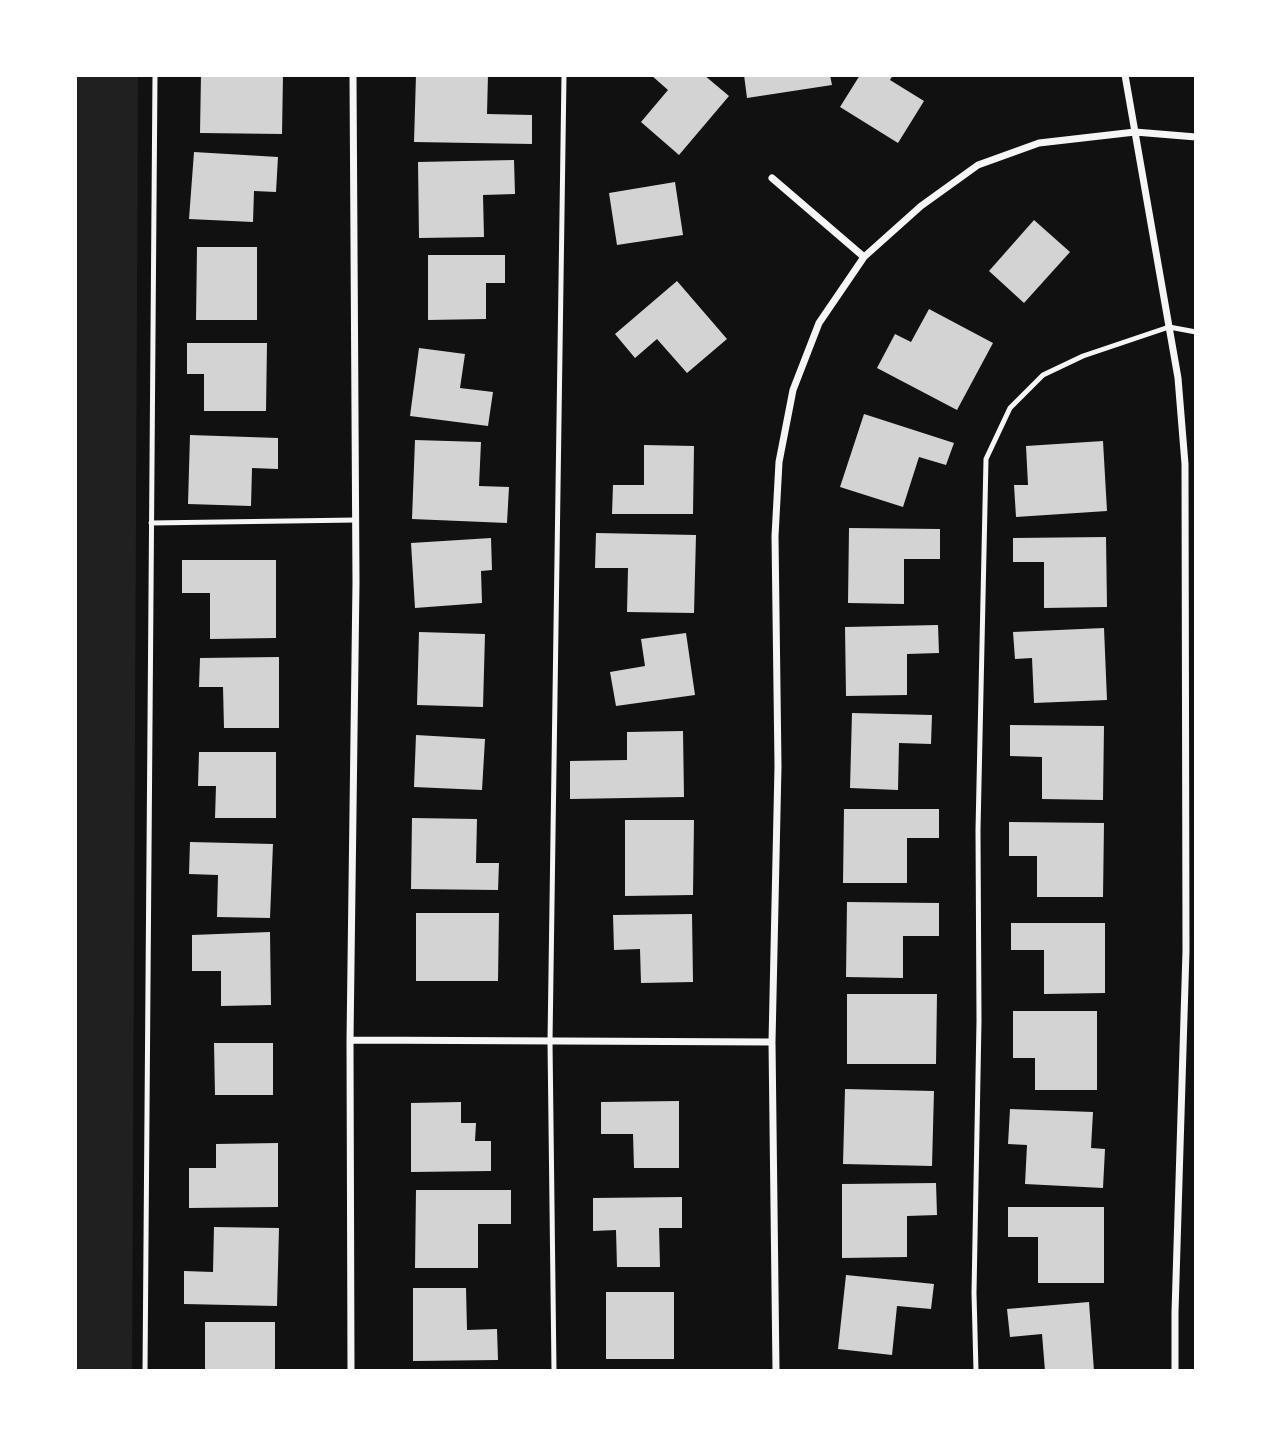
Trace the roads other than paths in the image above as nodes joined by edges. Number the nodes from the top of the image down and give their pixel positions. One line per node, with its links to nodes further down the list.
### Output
1 (155, 75): 12 (lane)
2 (353, 75): 11 (street)
3 (564, 75): 16 (lane)
4 (1125, 75): 5 (street)
5 (1135, 132): 6 (street); 8 (street); 9 (street)
6 (1196, 137)
7 (772, 178): 8 (street)
8 (864, 257): 17 (street)
9 (1169, 327): 10 (lane); 13 (street); 22 (lane)
10 (1196, 332)
11 (356, 520): 12 (lane); 15 (street)
12 (152, 523): 18 (lane)
13 (1186, 534): 14 (street); 23 (street)
14 (1196, 536)
15 (350, 1040): 16 (street); 19 (street)
16 (550, 1041): 17 (street); 20 (lane)
17 (772, 1042): 21 (street)
18 (145, 1371)
19 (351, 1371)
20 (554, 1371)
21 (776, 1371)
22 (976, 1371)
23 (1175, 1371)

